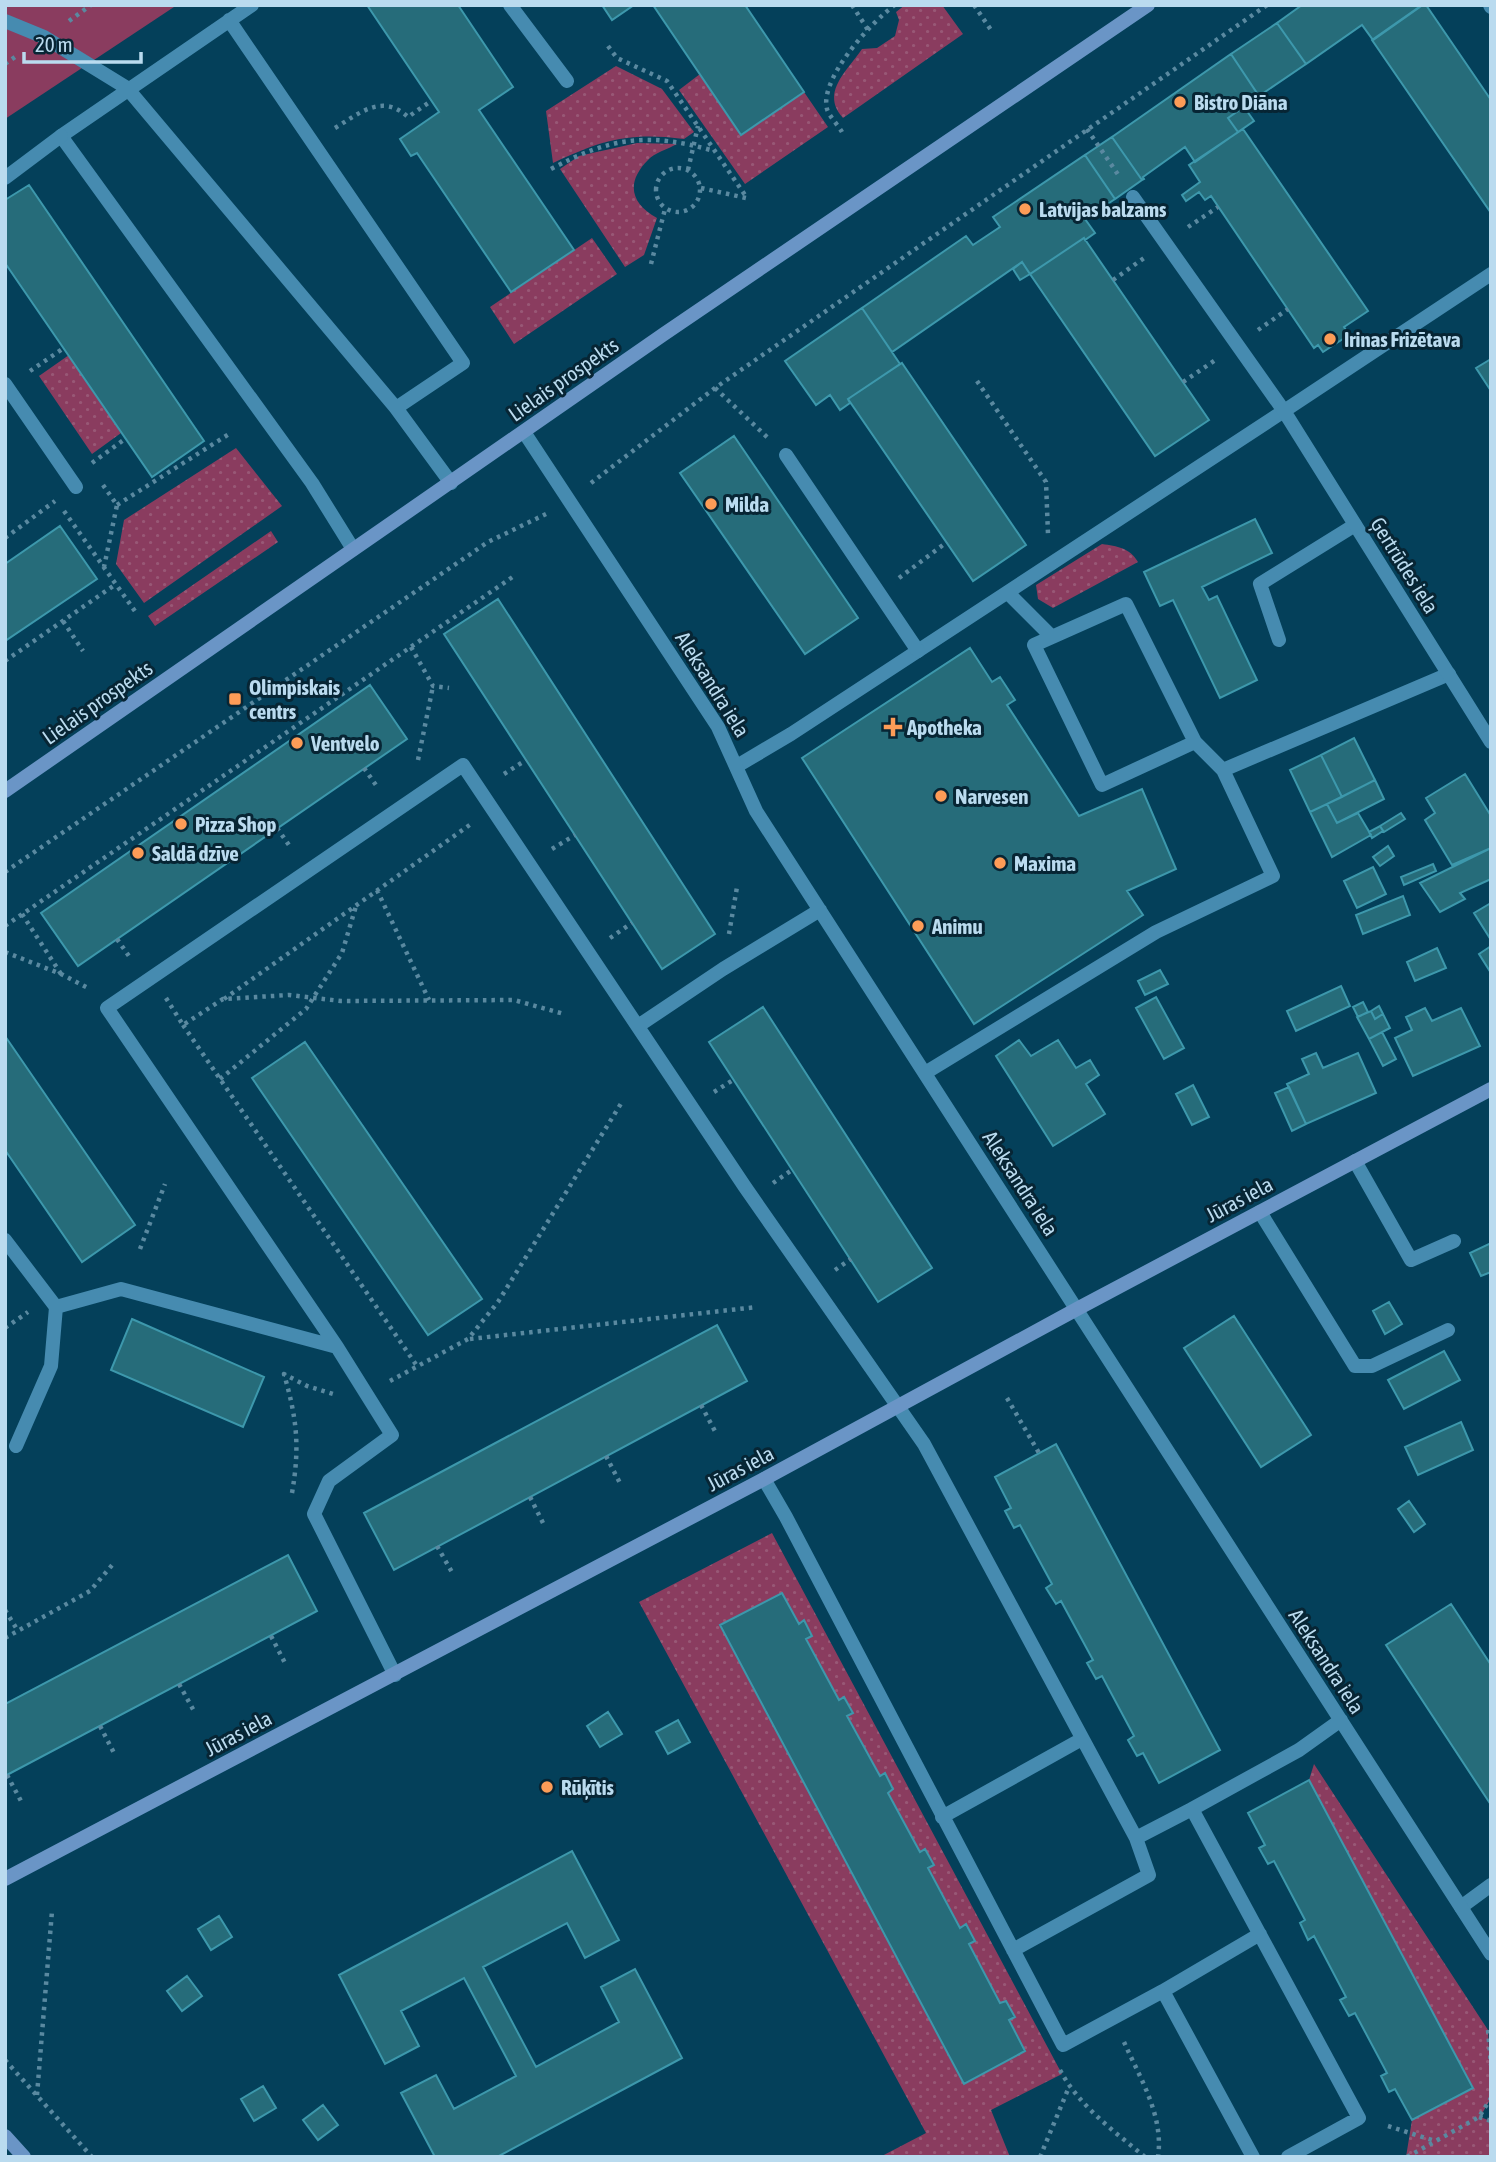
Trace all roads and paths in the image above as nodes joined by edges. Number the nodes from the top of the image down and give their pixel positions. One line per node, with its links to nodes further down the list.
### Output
1 (252, 5): 8 (street)
2 (510, 5): 13 (street)
3 (852, 5): 10 (path)
4 (895, 5): 10 (path)
5 (974, 5): 11 (path)
6 (1147, 5): 44 (street, Lielais prospekts)
7 (1267, 5): 17 (path)
8 (229, 20): 14 (street); 20 (street)
9 (5, 21): 14 (street)
10 (868, 30): 18 (path)
11 (991, 30)
12 (608, 46): 16 (path)
13 (567, 81)
14 (127, 88): 19 (street); 42 (street)
15 (431, 101): 20 (path)
16 (698, 126): 21 (path); 22 (path)
17 (1087, 129): 27 (path); 41 (path)
18 (842, 132)
19 (61, 136): 25 (street); 59 (street)
20 (312, 141): 42 (street)
21 (694, 145): 22 (path); 23 (path); 24 (path)
22 (715, 151): 26 (path)
23 (551, 169)
24 (688, 170): 26 (path); 29 (path)
25 (5, 178)
26 (701, 188): 29 (path)
27 (1133, 197): 30 (street, Ģertrūdes iela)
28 (1218, 207): 30 (path)
29 (665, 209): 31 (path)
30 (1166, 243): 33 (path); 35 (street, Ģertrūdes iela)
31 (651, 264)
32 (1491, 274): 43 (street)
33 (1112, 280)
34 (1288, 309): 35 (path)
35 (1237, 344): 39 (path); 43 (street, Ģertrūdes iela)
36 (64, 348): 37 (path)
37 (27, 374)
38 (977, 381): 58 (path)
39 (1183, 382)
40 (5, 384): 52 (street)
41 (715, 388): 47 (path); 49 (path)
42 (396, 408): 50 (street)
43 (1284, 411): 55 (street, Ģertrūdes iela); 63 (street)
44 (524, 432): 50 (street, Lielais prospekts); 80 (street, Aleksandra iela)
45 (229, 434): 53 (path)
46 (125, 439): 48 (path)
47 (786, 455): 64 (street)
48 (90, 465)
49 (596, 480)
50 (451, 483): 59 (street, Lielais prospekts)
51 (102, 484): 53 (path)
52 (76, 486)
53 (117, 505): 60 (path)
54 (540, 519): 91 (path)
55 (1355, 525): 68 (street); 73 (street, Ģertrūdes iela)
56 (5, 538): 60 (path)
57 (947, 542): 64 (path)
58 (1048, 542)
59 (353, 549): 85 (street, Lielais prospekts)
60 (104, 568): 62 (path)
61 (514, 576): 69 (path)
62 (116, 584): 65 (path); 66 (path)
63 (1008, 593): 67 (street); 71 (street)
64 (879, 594): 71 (street)
65 (137, 614)
66 (63, 621): 70 (path); 72 (path)
67 (1052, 637): 77 (street); 77 (street)
68 (1279, 640)
69 (411, 647): 74 (path); 96 (path)
70 (83, 650)
71 (918, 651): 80 (street)
72 (5, 661)
73 (1449, 674): 76 (street, Ģertrūdes iela); 82 (street)
74 (433, 686): 75 (path); 78 (path)
75 (449, 688)
76 (1491, 741)
77 (1195, 742): 82 (street)
78 (418, 760)
79 (526, 760): 83 (path)
80 (737, 766): 95 (street, Aleksandra iela)
81 (364, 768): 84 (path)
82 (1223, 770): 113 (street)
83 (504, 774)
84 (378, 788)
85 (5, 791)
86 (478, 820): 93 (path)
87 (277, 828): 89 (path)
88 (575, 835): 90 (path)
89 (291, 848)
90 (552, 849)
91 (5, 872)
92 (737, 887): 103 (path)
93 (377, 890): 94 (path); 109 (path)
94 (356, 905): 107 (path); 108 (path)
95 (820, 910): 103 (street); 113 (street, Aleksandra iela)
96 (22, 914): 98 (path); 104 (path)
97 (632, 923): 99 (path)
98 (5, 926)
99 (610, 938)
100 (117, 939): 102 (path)
101 (5, 952): 104 (path)
102 (131, 959)
103 (723, 969): 112 (street)
104 (61, 974): 105 (path)
105 (88, 988)
106 (163, 995): 111 (path)
107 (314, 998): 108 (path); 109 (path); 114 (path)
108 (223, 999): 111 (path)
109 (429, 1000): 110 (path)
110 (564, 1014)
111 (183, 1025): 114 (path)
112 (638, 1026): 134 (street); 139 (street)
113 (925, 1073): 131 (street, Aleksandra iela)
114 (220, 1079): 135 (path)
115 (733, 1080): 117 (path)
116 (1491, 1089): 119 (street, Jūras iela)
117 (710, 1094)
118 (621, 1102): 133 (path)
119 (1355, 1161): 123 (street, Jūras iela); 125 (street)
120 (792, 1170): 122 (path)
121 (165, 1184): 126 (path)
122 (769, 1185)
123 (1260, 1212): 131 (street, Jūras iela); 132 (street)
124 (5, 1240): 129 (street)
125 (1454, 1241)
126 (140, 1250)
127 (851, 1259): 128 (path)
128 (828, 1274)
129 (56, 1307): 134 (street); 141 (street)
130 (757, 1307): 133 (path)
131 (1077, 1309): 139 (street, Jūras iela); 159 (street, Aleksandra iela)
132 (1448, 1330)
133 (468, 1339): 135 (path)
134 (337, 1347): 156 (street)
135 (417, 1366): 136 (path)
136 (390, 1381)
137 (1007, 1398): 142 (path)
138 (701, 1405): 140 (path)
139 (898, 1407): 144 (street, Jūras iela); 161 (street)
140 (716, 1433)
141 (16, 1446)
142 (1039, 1453)
143 (606, 1456): 145 (path)
144 (764, 1479): 156 (street, Jūras iela); 166 (street)
145 (621, 1485)
146 (530, 1497): 147 (path)
147 (544, 1525)
148 (437, 1546): 150 (path)
149 (113, 1564): 152 (path)
150 (453, 1574)
151 (5, 1611): 152 (path)
152 (18, 1631): 154 (path)
153 (271, 1636): 155 (path)
154 (5, 1638)
155 (285, 1663)
156 (395, 1675): 168 (street, Jūras iela)
157 (180, 1684): 158 (path)
158 (194, 1711)
159 (1341, 1720): 165 (street); 170 (street, Aleksandra iela)
160 (100, 1726): 162 (path)
161 (1082, 1739): 166 (street); 167 (street)
162 (114, 1753)
163 (7, 1775): 164 (path)
164 (21, 1801)
165 (1192, 1809): 167 (street); 172 (street)
166 (942, 1817): 173 (street)
167 (1136, 1838): 173 (street)
168 (5, 1879)
169 (1491, 1885): 170 (street)
170 (1461, 1907): 174 (street, Aleksandra iela)
171 (51, 1911): 182 (path)
172 (1260, 1934): 175 (street); 195 (street)
173 (1013, 1951): 176 (street)
174 (1491, 1954)
175 (1163, 1991): 176 (street); 194 (street)
176 (1113, 2018): 193 (path)
177 (1488, 2029): 180 (path)
178 (5, 2060): 182 (path)
179 (1057, 2065): 181 (path)
180 (1491, 2065)
181 (1069, 2087): 191 (path); 192 (path)
182 (37, 2095): 190 (path)
183 (1491, 2098): 184 (path)
184 (1479, 2117): 185 (path); 188 (path)
185 (1491, 2121)
186 (1388, 2126): 188 (path)
187 (5, 2136): 189 (street)
188 (1436, 2141): 196 (path)
189 (24, 2157)
190 (92, 2157)
191 (1040, 2157)
192 (1144, 2157)
193 (1158, 2157)
194 (1253, 2157)
195 (1289, 2157)
196 (1407, 2157)

